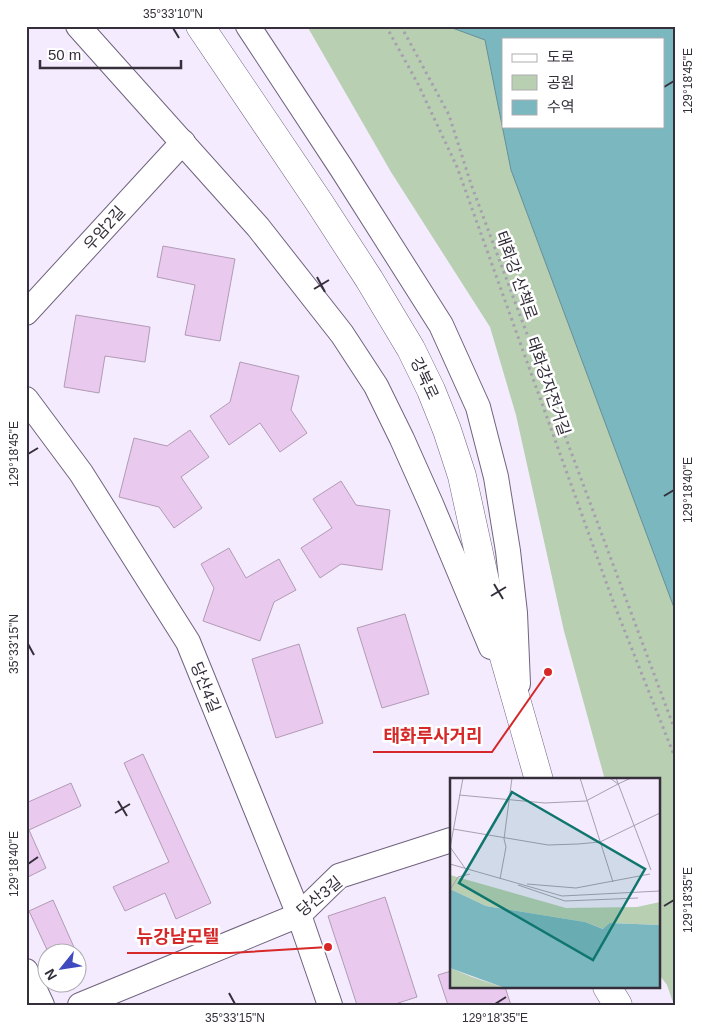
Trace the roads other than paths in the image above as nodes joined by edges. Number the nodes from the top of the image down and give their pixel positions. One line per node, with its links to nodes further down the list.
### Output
1 (78, 26): 4 (street)
2 (200, 26): 7 (main road, 강북로)
3 (248, 26): 7 (street)
4 (182, 142): 5 (street, 우암2길); 7 (street)
5 (26, 313)
6 (26, 399): 10 (street, 당산4길)
7 (519, 713): 8 (main road, 강북로)
8 (538, 778)
9 (450, 840): 10 (street, 당산3길)
10 (299, 915): 15 (street, 당산3길); 16 (street, 당산4길)
11 (26, 972): 14 (street)
12 (599, 988): 17 (main road)
13 (608, 988): 18 (main road)
14 (42, 1005)
15 (80, 1005)
16 (330, 1005)
17 (604, 1005)
18 (618, 1005)

